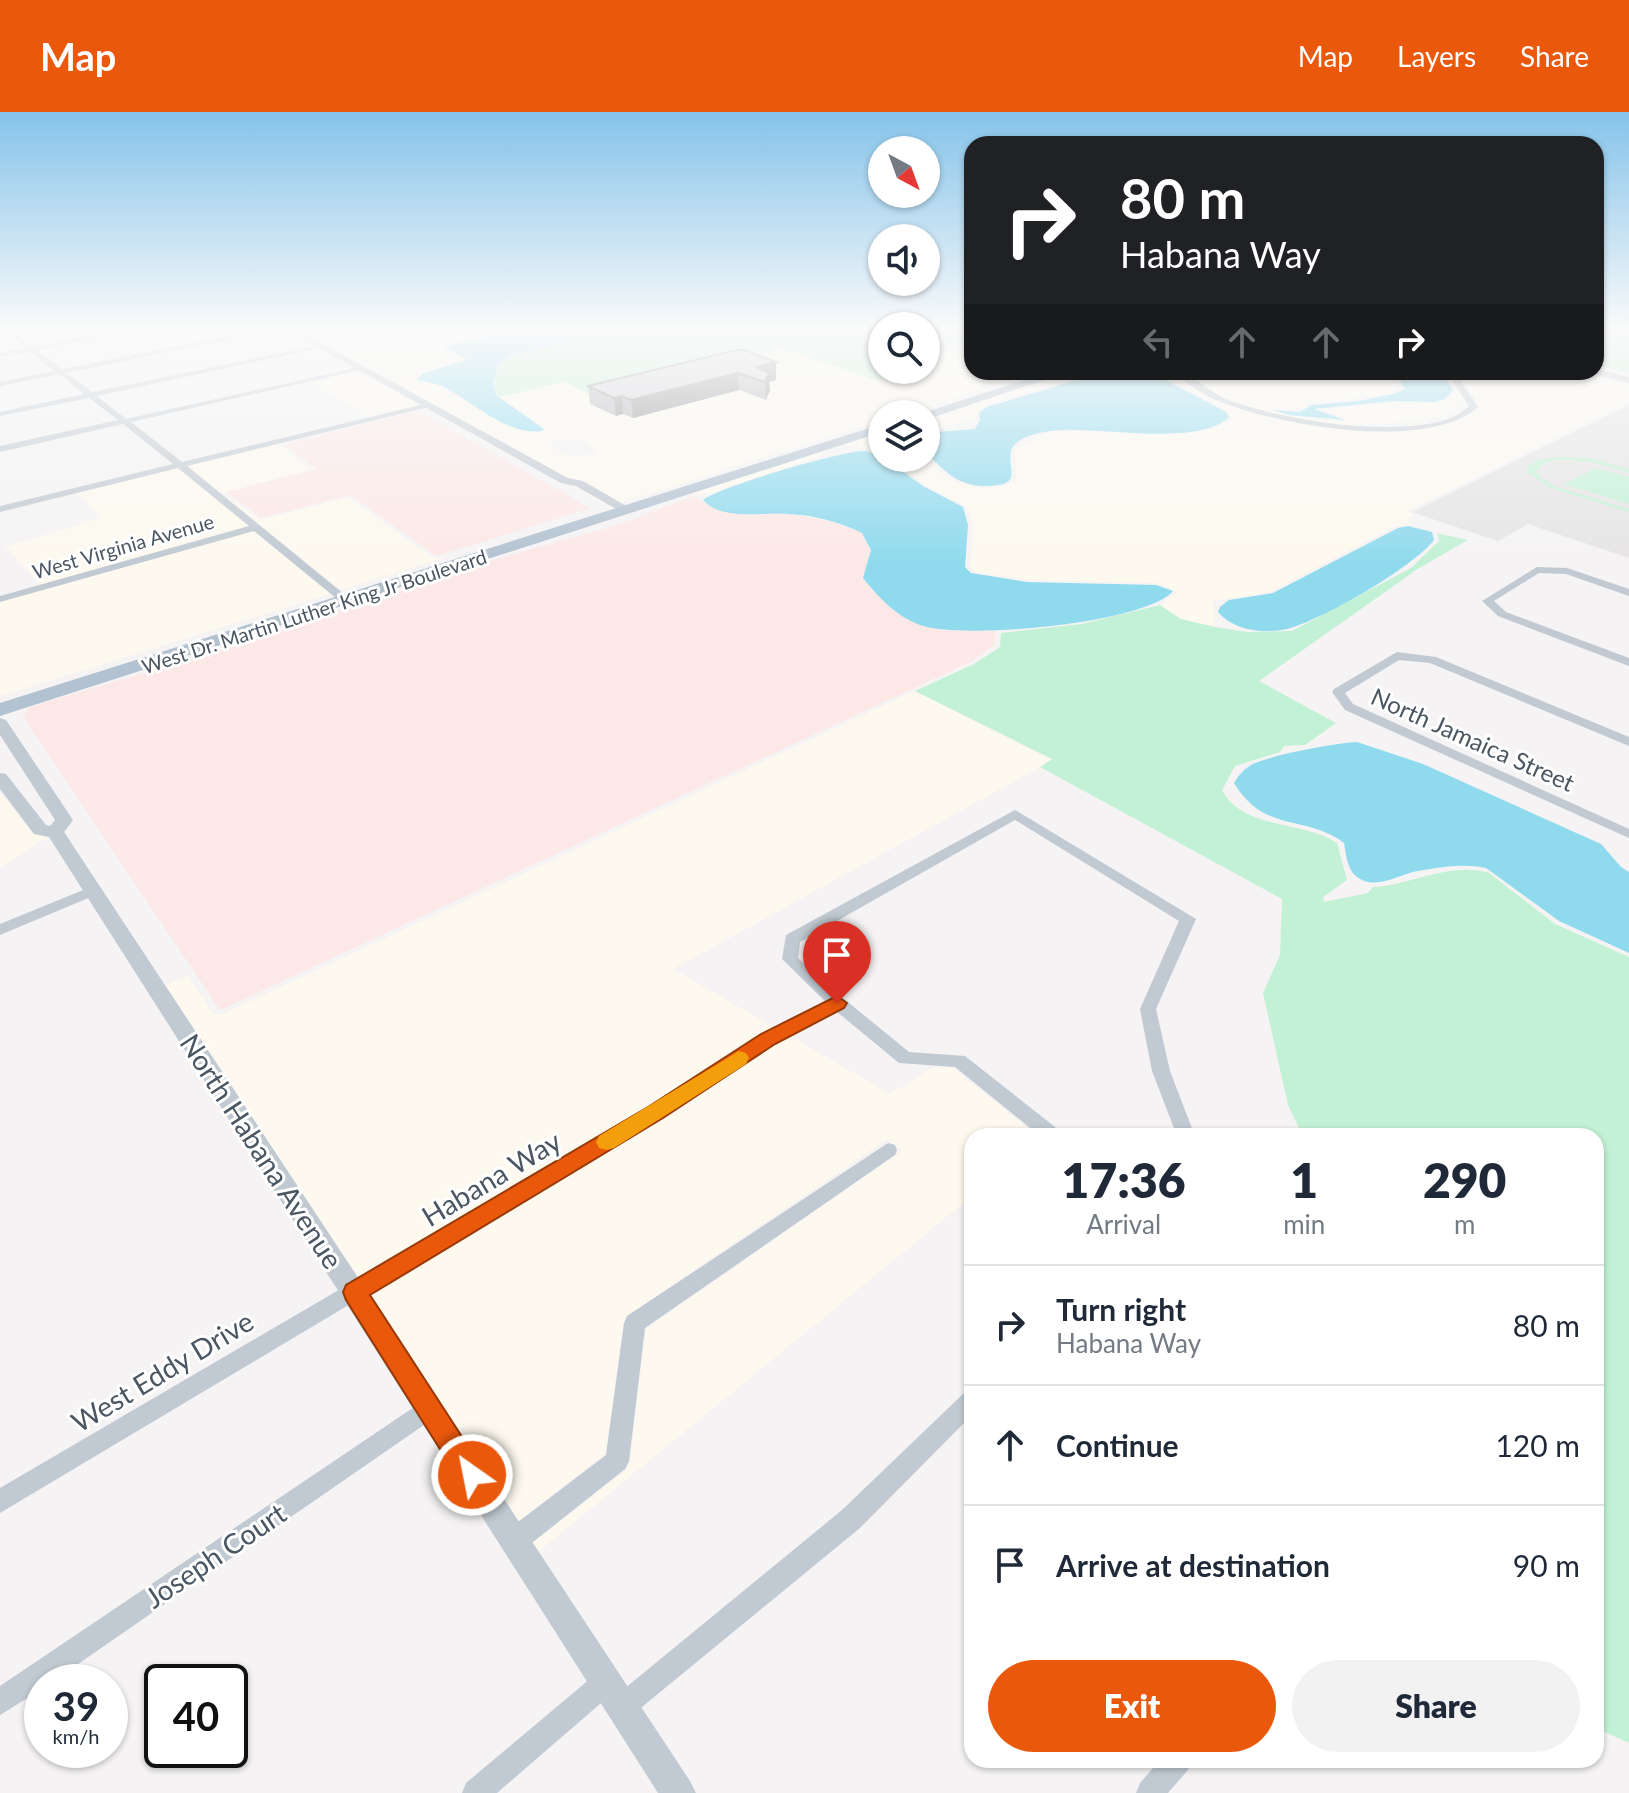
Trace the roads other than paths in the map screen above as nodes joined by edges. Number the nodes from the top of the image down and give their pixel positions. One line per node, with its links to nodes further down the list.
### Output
1 (41, 405): 8 (street)
2 (100, 405): 9 (street)
3 (193, 405): 9 (street)
4 (424, 405): 12 (street)
5 (426, 405): 14 (street)
6 (1239, 405): 7 (street)
7 (1472, 405)
8 (0, 414)
9 (122, 421): 11 (street); 12 (street)
10 (868, 430): 14 (main road, West Dr. Martin Luther King Jr Boulevard)
11 (0, 449)
12 (180, 465): 13 (street); 15 (street)
13 (0, 509)
14 (617, 510): 17 (main road, West Dr. Martin Luther King Jr Boulevard)
15 (257, 527): 17 (street); 18 (street, West Virginia Avenue)
16 (1629, 593): 19 (street)
17 (342, 598): 20 (main road, West Dr. Martin Luther King Jr Boulevard); 21 (main road, West Dr. Martin Luther King Jr Boulevard)
18 (0, 599)
19 (1629, 662)
20 (0, 699)
21 (0, 710)
22 (0, 723): 26 (street, North Habana Avenue)
23 (1629, 742): 25 (street, North Jamaica Street)
24 (0, 778): 26 (street, North Habana Avenue)
25 (1626, 828)
26 (55, 832): 27 (street, North Habana Avenue)
27 (93, 891): 28 (street); 33 (street, North Habana Avenue)
28 (0, 930)
29 (837, 1003): 30 (street); 31 (street); 33 (street, Habana Way)
30 (1043, 1128)
31 (1183, 1128)
32 (888, 1150): 37 (street)
33 (354, 1292): 34 (street, North Habana Avenue); 36 (street, West Eddy Drive)
34 (429, 1408): 37 (street, North Habana Avenue); 39 (street, Joseph Court)
35 (964, 1408): 40 (street)
36 (0, 1501)
37 (514, 1541): 38 (street, North Habana Avenue)
38 (606, 1682): 40 (street, North Habana Avenue); 42 (street)
39 (0, 1702)
40 (622, 1707): 43 (street, North Habana Avenue)
41 (1171, 1768): 44 (street)
42 (476, 1793)
43 (678, 1793)
44 (1150, 1793)

